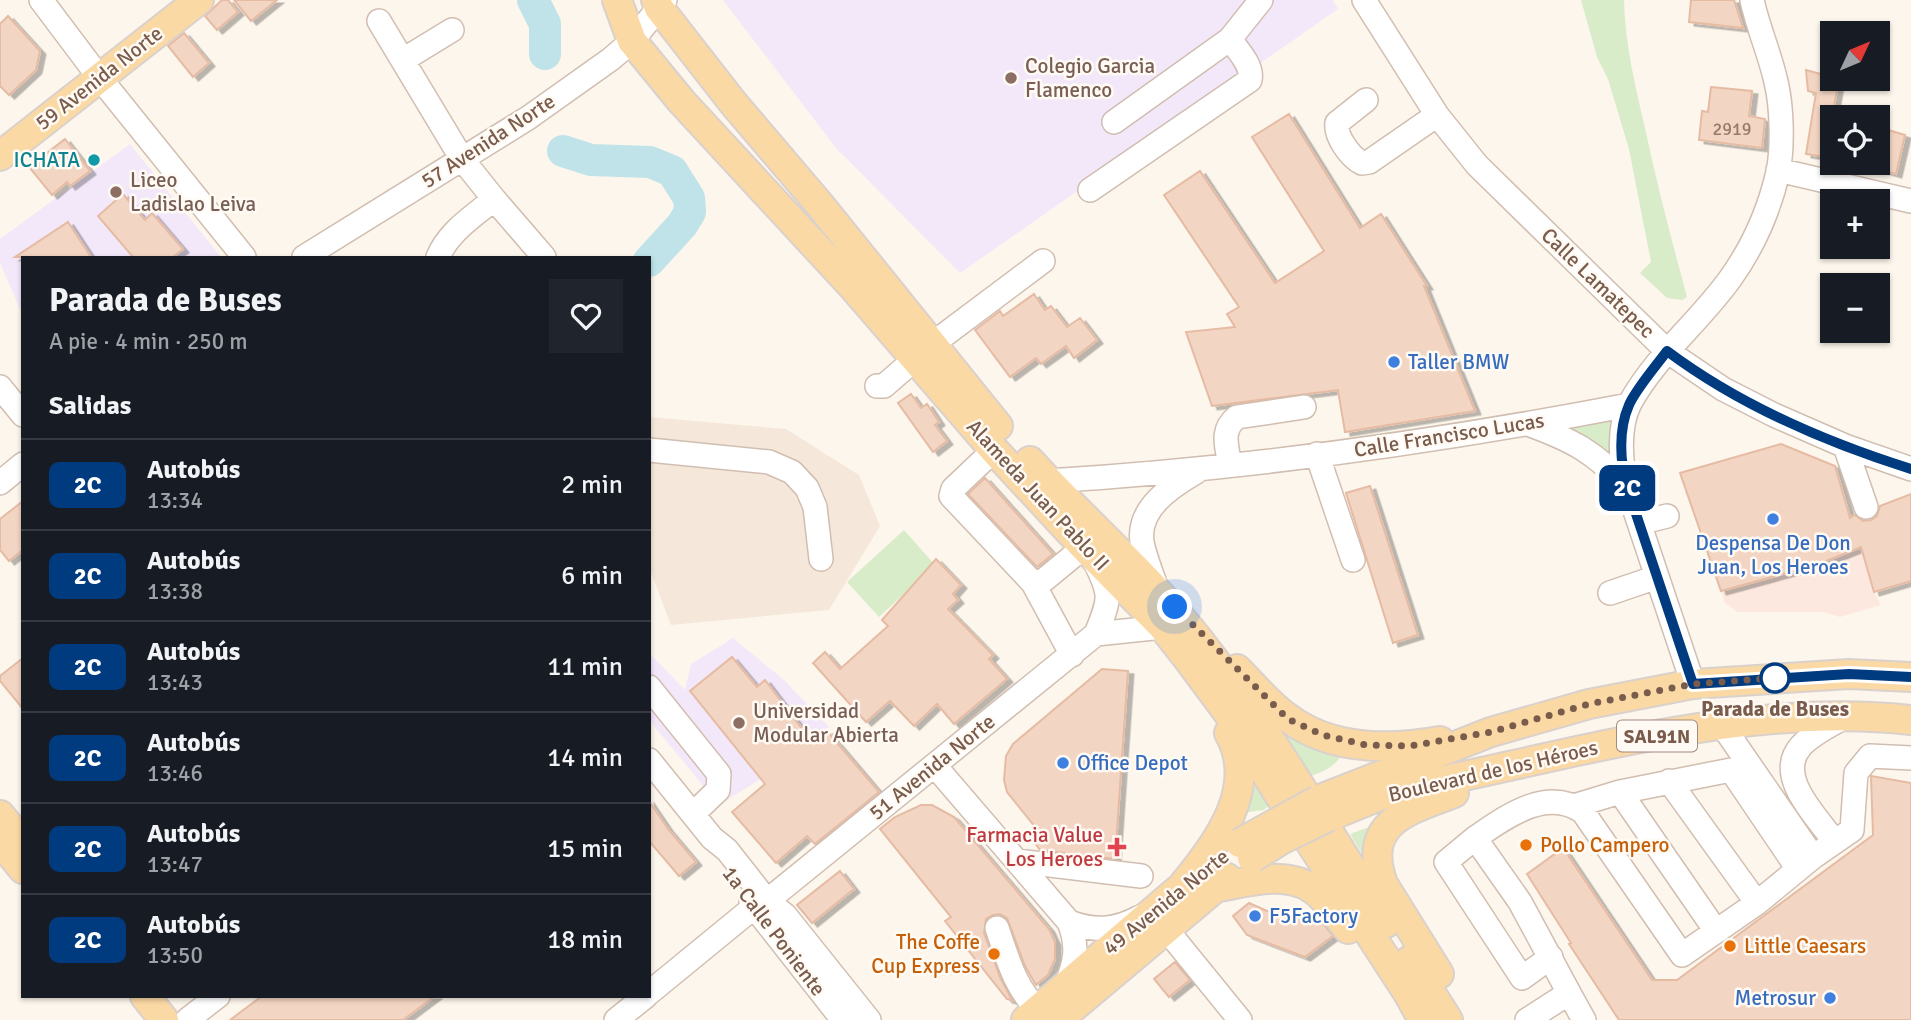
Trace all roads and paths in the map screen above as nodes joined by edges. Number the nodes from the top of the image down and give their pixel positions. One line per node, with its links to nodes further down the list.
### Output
1 (41, 0): 14 (street)
2 (174, 0): 14 (main road, 59 Avenida Norte)
3 (199, 0): 14 (main road, 59 Avenida Norte)
4 (617, 0): 12 (main road, Alameda Juan Pablo II)
5 (1261, 0): 11 (street)
6 (1364, 0): 16 (street, Calle Lamatepec)
7 (1752, 0): 21 (street)
8 (660, 3): 12 (street, 57 Avenida Norte); 31 (main road, Alameda Juan Pablo II)
9 (379, 22): 13 (street)
10 (452, 30): 13 (street)
11 (1230, 39): 17 (street); 22 (street)
12 (632, 41): 20 (street, 57 Avenida Norte); 31 (main road, Alameda Juan Pablo II)
13 (402, 60): 20 (street)
14 (95, 72): 18 (main road, 59 Avenida Norte); 19 (main road, 59 Avenida Norte); 25 (street)
15 (1366, 100): 16 (street)
16 (1437, 115): 30 (street, Calle Lamatepec)
17 (1114, 122)
18 (0, 139)
19 (0, 156)
20 (462, 159): 23 (street); 26 (street, 57 Avenida Norte)
21 (1778, 170): 24 (street); 30 (street)
22 (1090, 190)
23 (494, 199): 27 (street); 28 (street)
24 (1911, 201)
25 (243, 256)
26 (306, 256)
27 (438, 256)
28 (543, 256)
29 (1043, 261): 31 (street)
30 (1667, 351): 34 (street); 38 (street, Calle Lamatepec)
31 (923, 352): 32 (street); 40 (main road, Alameda Juan Pablo II); 46 (main road, Alameda Juan Pablo II)
32 (877, 386)
33 (0, 387): 36 (street)
34 (1629, 405): 37 (street, Calle Francisco Lucas); 48 (street)
35 (1304, 407): 42 (street)
36 (21, 413)
37 (1528, 424): 41 (street, Calle Francisco Lucas); 48 (street)
38 (1845, 446): 45 (street, Calle Lamatepec); 49 (street)
39 (651, 450): 53 (street)
40 (994, 450): 52 (main road, Alameda Juan Pablo II); 56 (street)
41 (1317, 454): 42 (street, Calle Francisco Lucas); 54 (street)
42 (1230, 465): 44 (street, Calle Francisco Lucas)
43 (21, 466): 47 (street)
44 (1202, 468): 46 (street, Calle Francisco Lucas); 57 (street, Calle Francisco Lucas)
45 (1911, 469)
46 (1048, 481): 57 (main road, Alameda Juan Pablo II)
47 (0, 483)
48 (1627, 487): 51 (street)
49 (1866, 507)
50 (1667, 516): 51 (street)
51 (1639, 523): 55 (street)
52 (1088, 552): 56 (street); 59 (main road, Alameda Juan Pablo II); 60 (street, 51 Avenida Norte)
53 (821, 559)
54 (1353, 560)
55 (1657, 577): 58 (street); 63 (street)
56 (1033, 583): 61 (street)
57 (1157, 589): 68 (main road); 115 (main road, Alameda Juan Pablo II)
58 (1611, 593)
59 (1163, 627): 60 (street); 88 (main road); 114 (main road, Alameda Juan Pablo II)
60 (1096, 634): 61 (street, 51 Avenida Norte)
61 (1072, 655): 71 (street, 51 Avenida Norte)
62 (1911, 677): 63 (main road, Boulevard de los Héroes / SAL91N)
63 (1693, 684): 68 (main road, Boulevard de los Héroes / SAL91N)
64 (651, 689): 78 (street)
65 (1843, 718): 66 (main road, Boulevard de los Héroes / SAL91N); 67 (main road, Boulevard de los Héroes / SAL91N); 81 (street)
66 (1911, 720)
67 (1722, 725): 72 (main road, Boulevard de los Héroes / SAL91N); 85 (street)
68 (1491, 732): 73 (main road, Boulevard de los Héroes / SAL91N)
69 (1911, 758): 81 (street)
70 (651, 762): 78 (street, 1a Calle Poniente)
71 (935, 766): 84 (street); 92 (street, 51 Avenida Norte)
72 (1517, 766): 73 (main road, Boulevard de los Héroes / SAL91N); 116 (main road)
73 (1409, 776): 77 (main road, Boulevard de los Héroes / SAL91N)
74 (1670, 781): 75 (street); 85 (street); 91 (street)
75 (1620, 792): 76 (street); 96 (street)
76 (1574, 806): 80 (street); 96 (street)
77 (1323, 809): 82 (main road, 49 Avenida Norte / SAL91N, bridge)
78 (693, 814): 92 (street, 1a Calle Poniente)
79 (11, 829): 83 (main road)
80 (1475, 838): 97 (street); 97 (street)
81 (1835, 842): 85 (street)
82 (1246, 850): 88 (main road, 49 Avenida Norte / SAL91N); 90 (main road, 49 Avenida Norte / SAL91N)
83 (21, 862)
84 (1017, 862): 86 (street); 89 (street)
85 (1806, 863): 91 (street)
86 (1054, 867): 87 (street); 89 (street)
87 (1141, 876)
88 (1184, 884): 93 (main road, 49 Avenida Norte / SAL91N)
89 (1032, 888): 94 (street)
90 (1214, 888): 93 (main road, 49 Avenida Norte / SAL91N); 114 (main road)
91 (1757, 902): 96 (street)
92 (761, 904): 99 (street, 51 Avenida Norte); 110 (street, 1a Calle Poniente); 111 (street, 1a Calle Poniente); 112 (street, 1a Calle Poniente)
93 (1162, 918): 94 (street); 98 (main road, 49 Avenida Norte / SAL91N); 105 (main road, 49 Avenida Norte / SAL91N); 113 (street)
94 (1069, 922): 98 (street)
95 (997, 928): 105 (street)
96 (1716, 931)
97 (1551, 957): 100 (street)
98 (1065, 987): 105 (main road, 49 Avenida Norte / SAL91N)
99 (651, 992)
100 (1569, 993): 117 (street); 118 (street)
101 (125, 998): 106 (main road)
102 (147, 998): 107 (main road)
103 (215, 998): 108 (street)
104 (643, 998): 109 (street, 51 Avenida Norte)
105 (1036, 1011)
106 (142, 1020)
107 (164, 1020)
108 (187, 1020)
109 (616, 1020)
110 (843, 1020)
111 (856, 1020)
112 (869, 1020)
113 (1240, 1020)
114 (1423, 1020)
115 (1448, 1020)
116 (1461, 1020)
117 (1527, 1020)
118 (1584, 1020)

